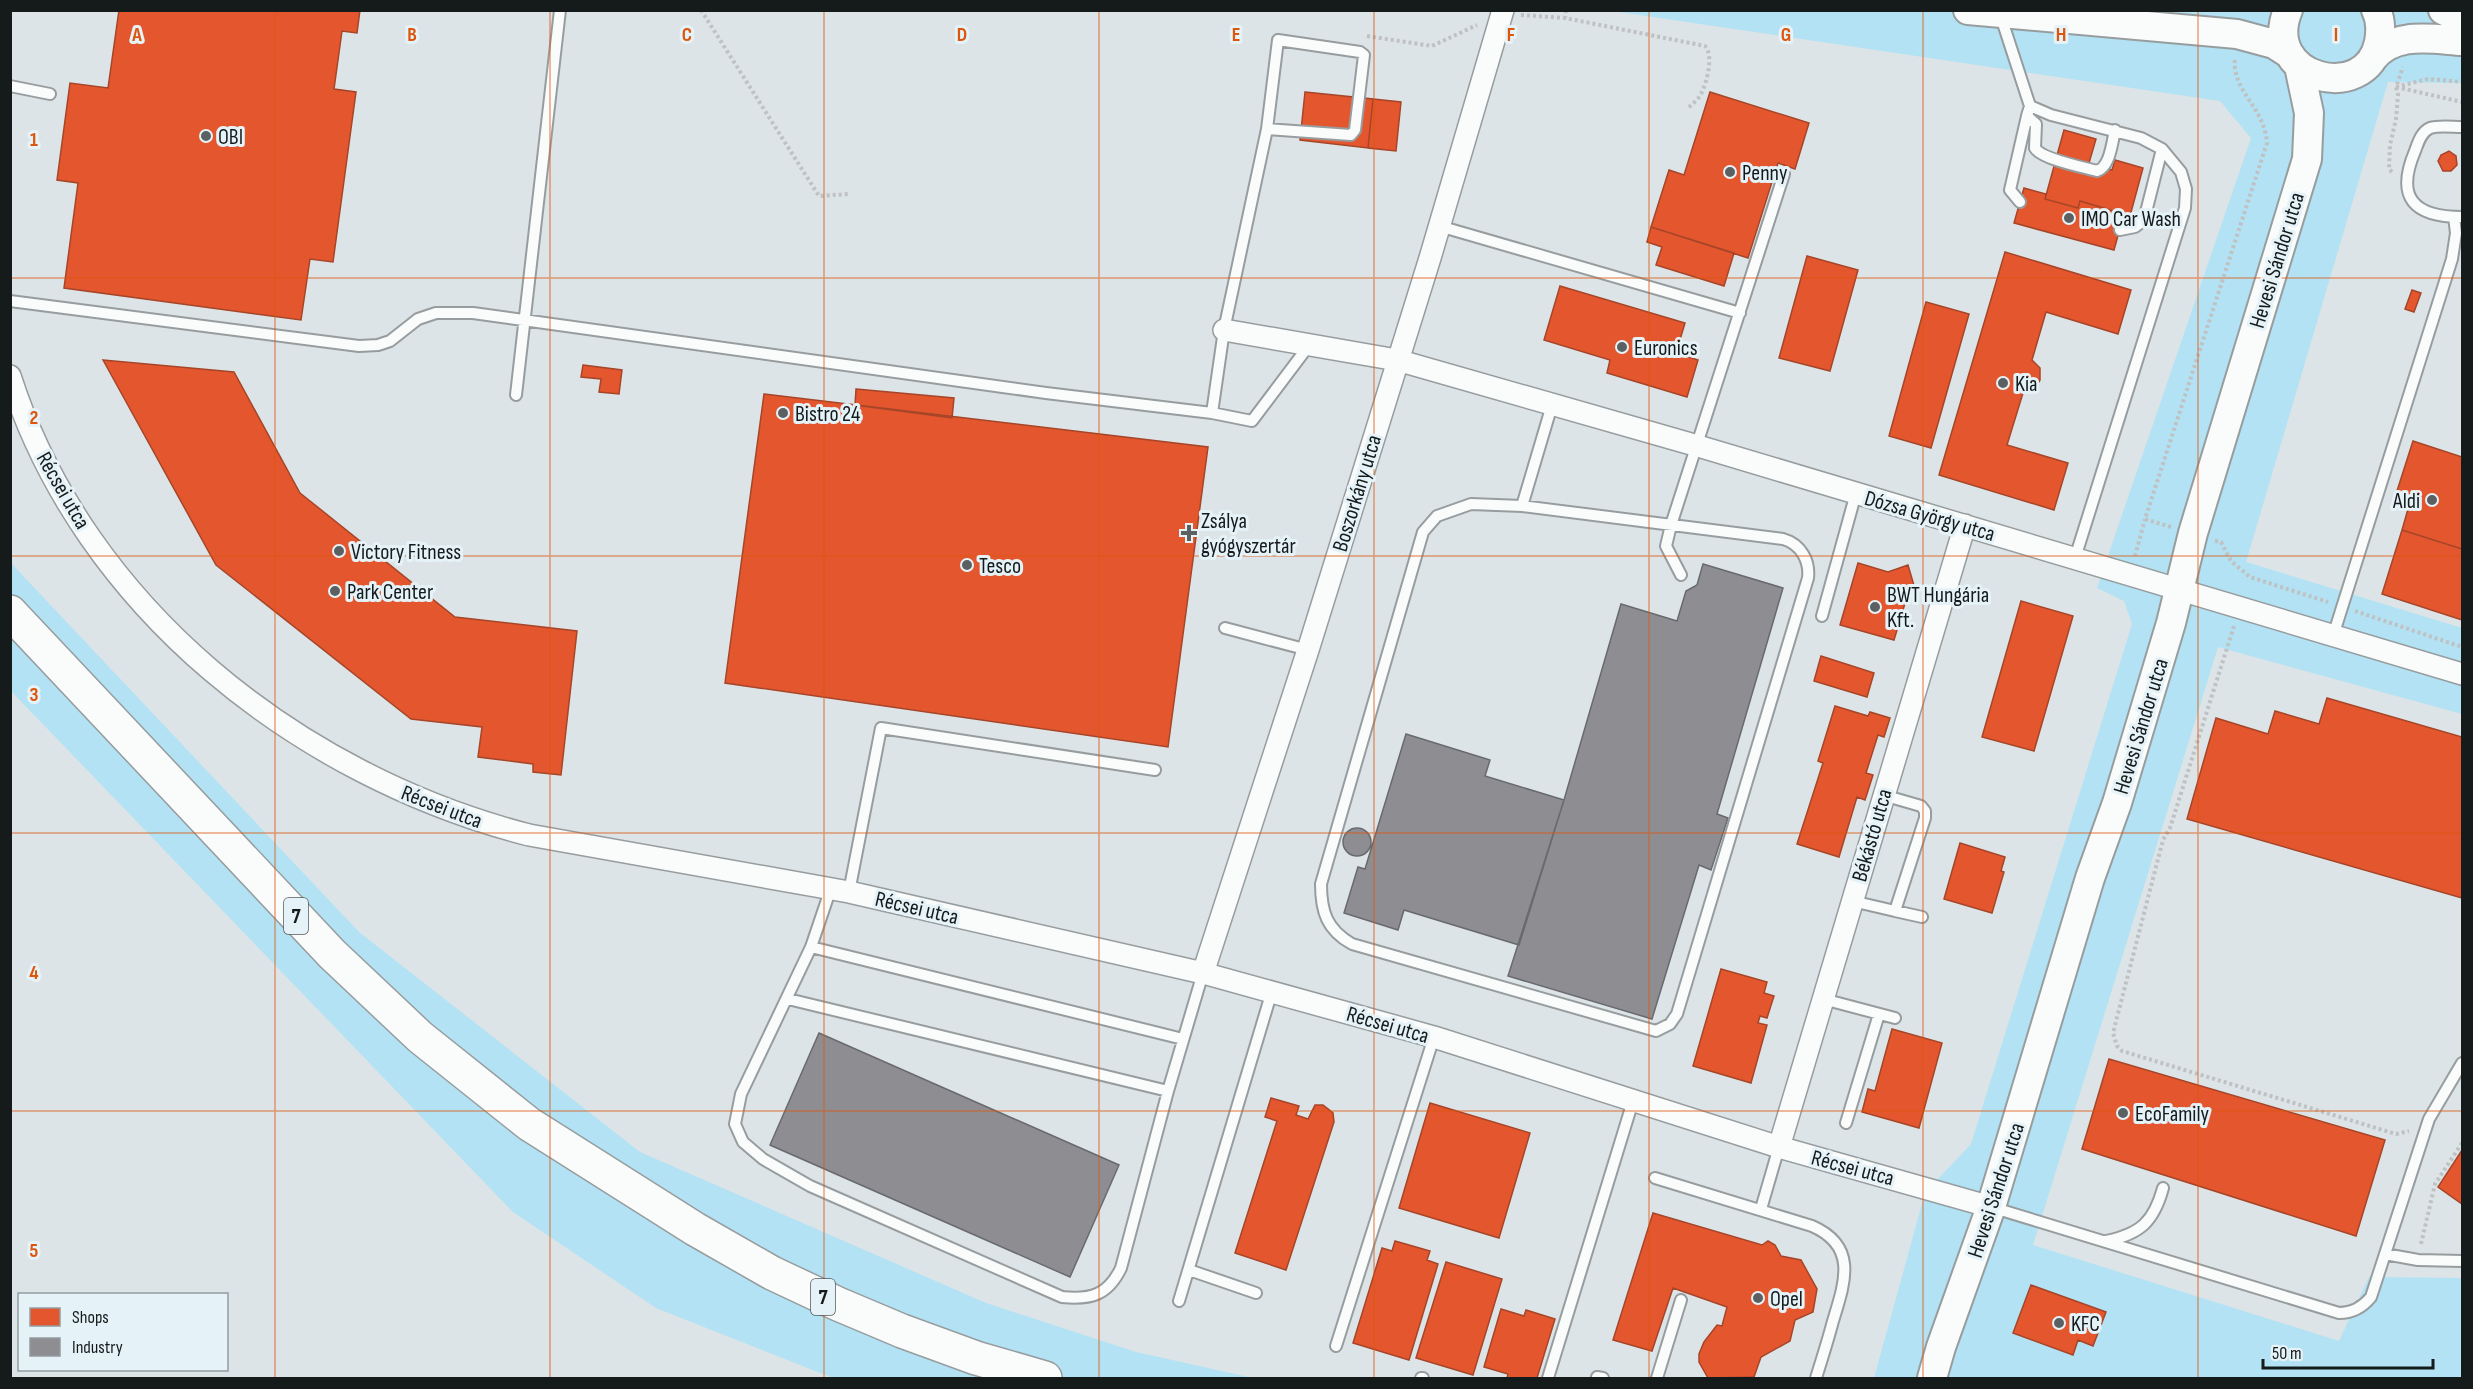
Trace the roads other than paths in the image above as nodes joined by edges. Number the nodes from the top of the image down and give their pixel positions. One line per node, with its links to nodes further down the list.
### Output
1 (560, 10): 31 (lane)
2 (1968, 10): 7 (main road)
3 (2287, 10): 9 (main road); 13 (main road, Hevesi Sándor utca)
4 (2444, 10): 8 (main road)
5 (1502, 12): 26 (street, Boszorkány utca)
6 (2377, 13): 10 (main road); 12 (main road)
7 (2000, 14): 9 (main road); 17 (lane)
8 (2463, 19)
9 (2237, 34): 13 (main road)
10 (2413, 38): 11 (main road); 12 (main road)
11 (2463, 41)
12 (2372, 58): 14 (main road)
13 (2294, 60): 14 (main road); 22 (main road, Hevesi Sándor utca)
14 (2346, 77): 22 (main road)
15 (10, 86): 16 (lane)
16 (50, 94)
17 (2028, 111): 20 (lane); 20 (lane); 24 (lane)
18 (2463, 128): 25 (lane)
19 (1267, 129): 19 (lane); 32 (lane)
20 (2115, 130): 21 (lane)
21 (2162, 149): 27 (lane); 44 (lane)
22 (2307, 159): 46 (main road, Hevesi Sándor utca)
23 (1784, 174): 30 (lane)
24 (2020, 202)
25 (2458, 217): 28 (lane)
26 (1439, 226): 30 (lane); 34 (street, Boszorkány utca)
27 (2120, 230)
28 (2457, 260): 50 (lane)
29 (10, 301): 31 (lane)
30 (1740, 313): 39 (lane)
31 (524, 320): 36 (lane); 38 (lane)
32 (1224, 330): 33 (street, Dózsa György utca); 38 (lane)
33 (1310, 344): 34 (street, Dózsa György utca); 38 (lane)
34 (1397, 360): 37 (street, Dózsa György utca); 51 (street, Boszorkány utca)
35 (10, 376): 55 (street, Récsei utca)
36 (516, 395)
37 (1552, 405): 39 (street, Dózsa György utca); 41 (lane)
38 (1212, 413)
39 (1698, 446): 40 (street, Dózsa György utca); 42 (lane)
40 (1856, 493): 43 (street, Dózsa György utca); 48 (lane)
41 (1522, 506): 42 (lane); 42 (lane)
42 (1671, 525): 45 (lane)
43 (1965, 525): 44 (street, Dózsa György utca); 54 (street, Békástó utca)
44 (2075, 558): 46 (street, Dózsa György utca)
45 (1681, 575)
46 (2178, 589): 50 (street, Dózsa György utca); 75 (main road, Hevesi Sándor utca)
47 (10, 612): 85 (main road, 7)
48 (1822, 616)
49 (1225, 628): 51 (lane)
50 (2333, 636): 52 (street, Dózsa György utca)
51 (1308, 650): 60 (street, Boszorkány utca)
52 (2463, 674)
53 (1155, 770): 55 (lane)
54 (1883, 795): 56 (street, Békástó utca); 57 (lane)
55 (840, 890): 59 (lane); 60 (street, Récsei utca)
56 (1852, 901): 57 (lane); 63 (street, Békástó utca)
57 (1895, 911): 58 (lane)
58 (1922, 917)
59 (811, 947): 62 (lane); 67 (lane)
60 (1203, 974): 61 (street, Récsei utca); 67 (lane)
61 (1272, 992): 66 (street, Récsei utca); 80 (lane)
62 (788, 999): 69 (lane); 69 (lane)
63 (1823, 999): 64 (lane); 72 (street, Békástó utca)
64 (1879, 1014): 65 (lane); 71 (lane)
65 (1895, 1018)
66 (1434, 1036): 70 (street, Récsei utca); 84 (lane)
67 (1183, 1039): 69 (lane)
68 (2463, 1063): 78 (lane)
69 (1168, 1091)
70 (1633, 1101): 72 (street, Récsei utca); 86 (lane)
71 (1846, 1123)
72 (1779, 1147): 75 (street, Récsei utca); 76 (lane)
73 (1655, 1178): 76 (lane)
74 (2163, 1188): 77 (lane)
75 (1991, 1207): 77 (lane); 89 (main road, Hevesi Sándor utca)
76 (1761, 1209): 88 (lane)
77 (2105, 1241): 78 (lane)
78 (2385, 1254): 79 (lane)
79 (2463, 1261)
80 (1189, 1270): 81 (lane); 83 (lane)
81 (1257, 1293)
82 (1681, 1300): 87 (lane)
83 (1179, 1301)
84 (1336, 1346)
85 (1045, 1378)
86 (1548, 1378)
87 (1657, 1378)
88 (1816, 1378)
89 (1932, 1378)

